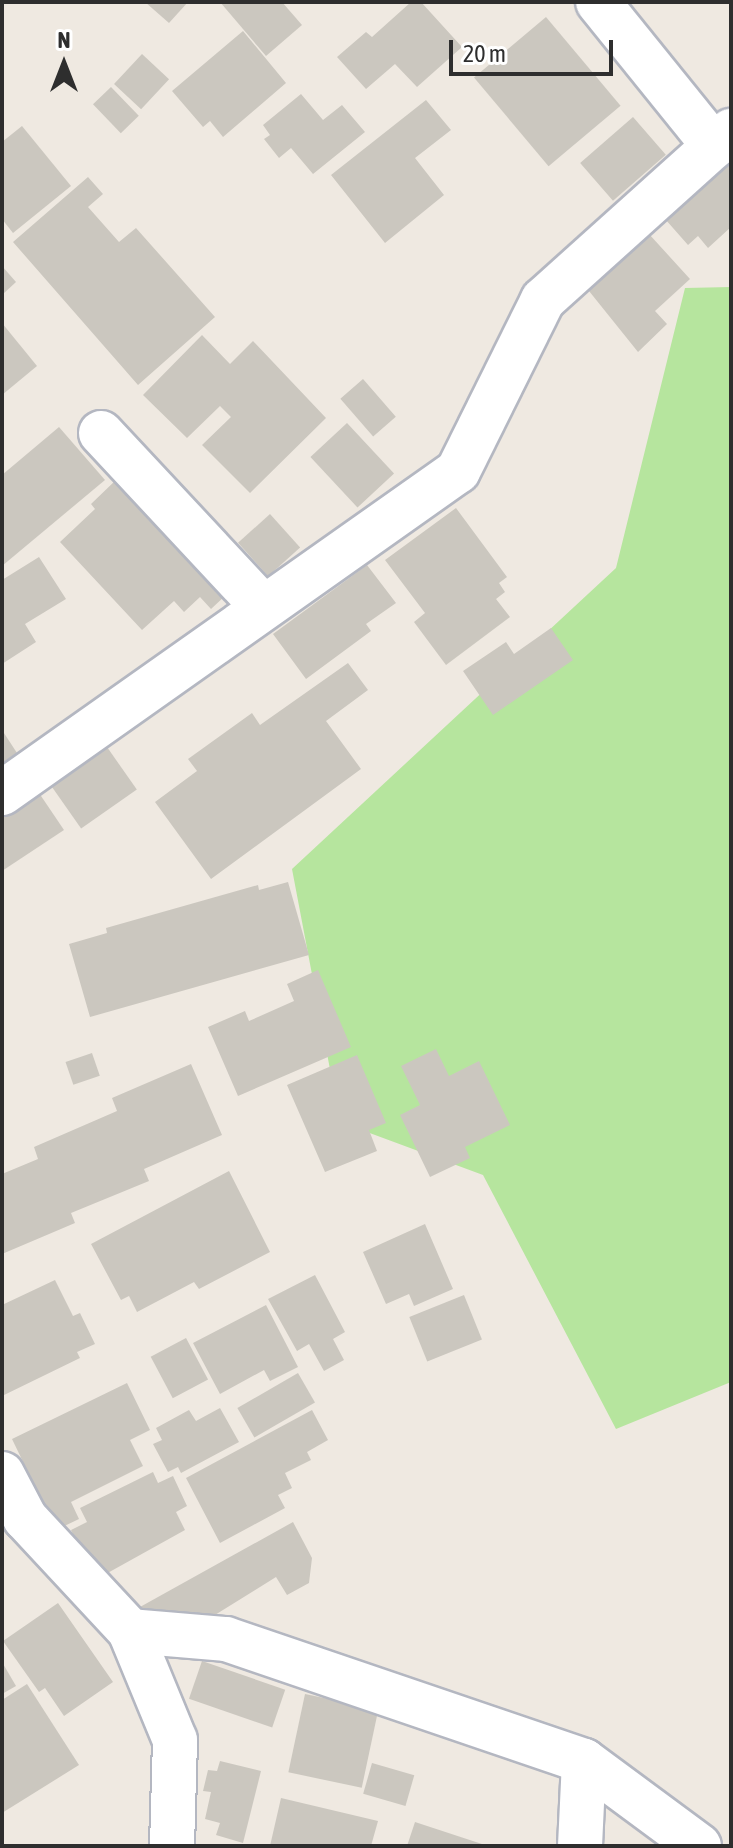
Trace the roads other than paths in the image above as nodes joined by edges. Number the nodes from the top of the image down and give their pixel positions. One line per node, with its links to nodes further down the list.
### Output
1 (598, 2): 2 (street)
2 (723, 138): 4 (street)
3 (101, 433): 4 (street)
4 (263, 607): 5 (street)
5 (2, 793)
6 (2, 1474): 7 (street)
7 (130, 1631): 8 (street); 9 (street)
8 (584, 1761): 10 (street); 11 (street)
9 (172, 1846)
10 (580, 1846)
11 (699, 1846)

